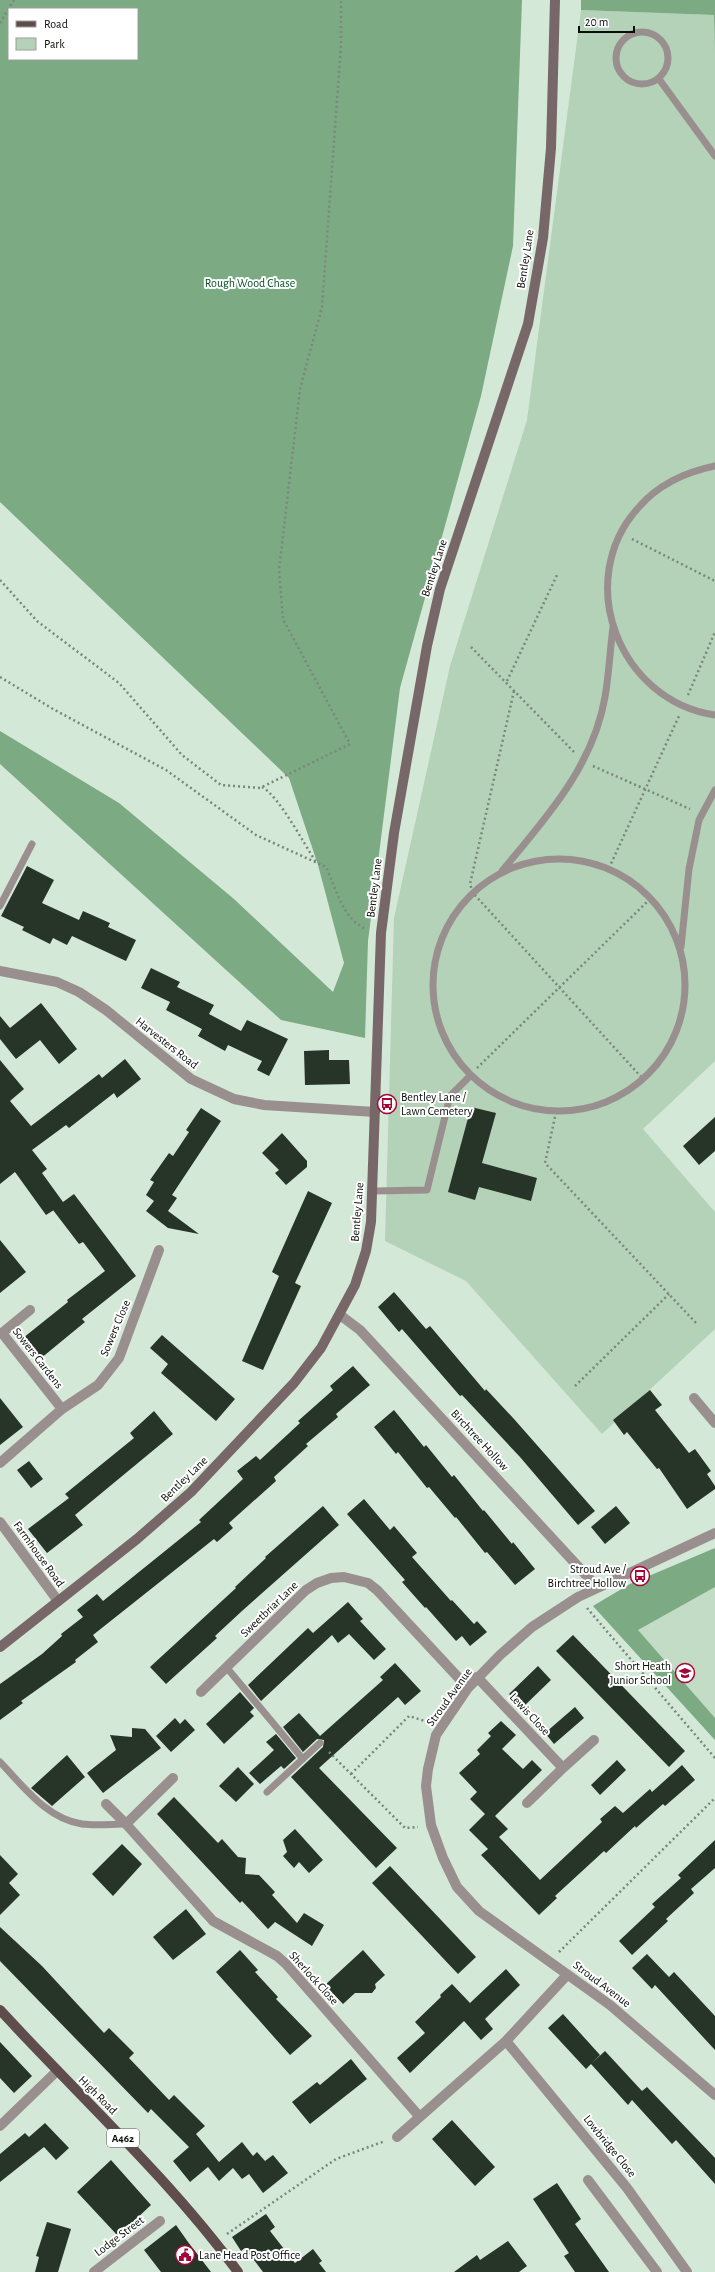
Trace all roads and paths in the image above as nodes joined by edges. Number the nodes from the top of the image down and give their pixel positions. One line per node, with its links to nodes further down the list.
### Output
1 (341, 0): 19 (path)
2 (555, 0): 28 (street, Bentley Lane)
3 (8, 10): 4 (path)
4 (0, 23)
5 (659, 78): 5 (lane); 6 (lane)
6 (715, 156)
7 (715, 466): 8 (lane)
8 (621, 534): 11 (path); 12 (lane)
9 (557, 575): 15 (path)
10 (0, 580): 19 (path)
11 (715, 581)
12 (613, 627): 17 (lane); 24 (lane)
13 (715, 632): 17 (path)
14 (0, 677): 22 (path)
15 (507, 681)
16 (514, 690): 25 (path)
17 (683, 706): 18 (lane); 23 (path)
18 (715, 715)
19 (261, 787): 22 (path)
20 (715, 790): 29 (lane)
21 (32, 844): 27 (lane)
22 (316, 863): 28 (path)
23 (609, 868): 24 (lane); 26 (lane)
24 (499, 874): 25 (lane)
25 (473, 893): 31 (path); 32 (lane)
26 (652, 897): 29 (lane); 31 (path)
27 (0, 906)
28 (381, 933): 34 (street, Bentley Lane)
29 (680, 951): 33 (lane)
30 (0, 971): 34 (street, Harvesters Road)
31 (560, 987): 32 (path); 33 (path)
32 (470, 1076): 35 (lane); 36 (lane)
33 (644, 1080): 35 (lane)
34 (375, 1112): 36 (street, Bentley Lane)
35 (556, 1112): 38 (path)
36 (373, 1191): 40 (street, Bentley Lane)
37 (160, 1250): 44 (street, Sowers Close)
38 (669, 1294): 41 (path); 42 (path)
39 (30, 1310): 44 (street, Sowers Gardens)
40 (340, 1315): 49 (street, Birchtree Hollow); 51 (street, Bentley Lane)
41 (697, 1324)
42 (575, 1386)
43 (694, 1398): 45 (street)
44 (62, 1409): 46 (street, Sowers Close)
45 (715, 1423)
46 (0, 1463)
47 (0, 1522): 51 (street, Farmhouse Road)
48 (715, 1532): 49 (street, Stroud Avenue)
49 (598, 1587): 50 (street, Stroud Avenue)
50 (578, 1597): 54 (street, Stroud Avenue); 60 (path)
51 (58, 1601): 52 (street, Bentley Lane)
52 (0, 1647)
53 (226, 1668): 55 (street, Sweetbriar Lane); 56 (street, Sweetbriar Lane); 61 (lane)
54 (477, 1677): 55 (street, Stroud Avenue); 63 (street, Lewis Close)
55 (468, 1688): 57 (street, Stroud Avenue)
56 (201, 1692)
57 (442, 1726): 64 (path); 71 (street, Stroud Avenue)
58 (594, 1740): 63 (street)
59 (320, 1743): 61 (lane); 64 (path)
60 (715, 1758)
61 (303, 1759): 66 (lane)
62 (0, 1762): 70 (lane)
63 (563, 1768): 68 (street)
64 (351, 1774): 71 (path)
65 (173, 1778): 70 (street)
66 (267, 1792)
67 (715, 1798): 72 (path)
68 (527, 1803)
69 (106, 1804): 70 (street, Sherlock Close)
70 (126, 1824): 78 (street, Sherlock Close)
71 (431, 1825): 72 (street, Stroud Avenue)
72 (549, 1962): 73 (street, Stroud Avenue)
73 (568, 1975): 75 (street); 77 (street, Stroud Avenue)
74 (0, 2010): 76 (main road, High Road / A462)
75 (506, 2041): 78 (street); 87 (street, Lowbridge Close)
76 (56, 2071): 79 (street); 83 (main road, High Road / A462)
77 (715, 2095)
78 (419, 2116): 80 (street)
79 (0, 2126)
80 (397, 2137): 83 (path)
81 (588, 2180): 86 (street)
82 (160, 2221): 84 (street, Lodge Street)
83 (217, 2242): 85 (main road, High Road / A462)
84 (94, 2272)
85 (238, 2272)
86 (657, 2272)
87 (687, 2272)

